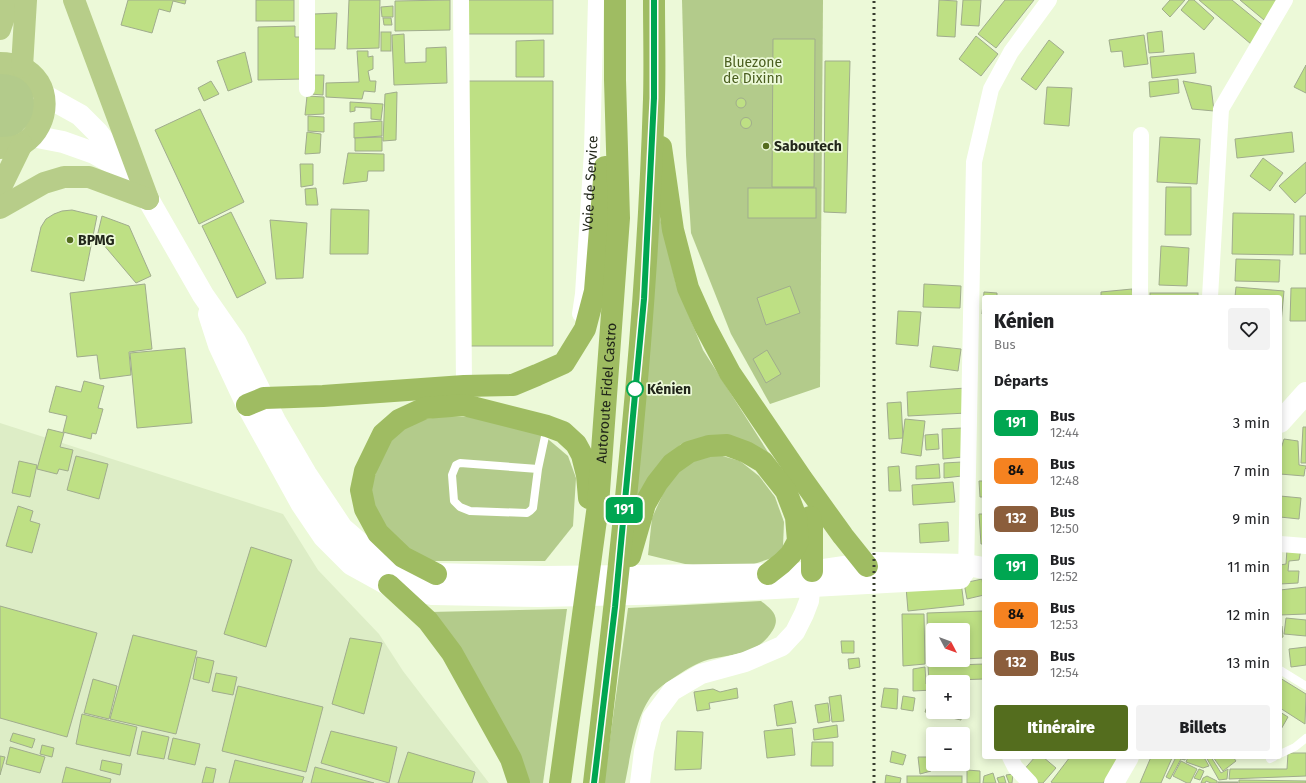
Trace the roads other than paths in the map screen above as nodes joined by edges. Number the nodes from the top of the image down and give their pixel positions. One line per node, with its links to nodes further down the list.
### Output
1 (10, 0): 11 (main road)
2 (26, 0): 13 (main road)
3 (74, 0): 23 (main road)
4 (307, 0): 15 (street)
5 (461, 0): 28 (street)
6 (596, 0): 27 (street, Voie de Service)
7 (615, 0): 14 (highway, Autoroute Fidel Castro)
8 (654, 0): 17 (highway, Autoroute Fidel Castro)
9 (1049, 0): 40 (street)
10 (1285, 0): 26 (street)
11 (0, 29)
12 (0, 63): 13 (main road)
13 (22, 67): 16 (main road)
14 (615, 80): 27 (highway); 35 (highway, Autoroute Fidel Castro)
15 (307, 89)
16 (44, 94): 19 (main road); 21 (main road)
17 (654, 98): 34 (highway); 47 (highway, Autoroute Fidel Castro)
18 (1141, 135): 25 (street)
19 (27, 140): 20 (main road); 21 (main road); 22 (main road)
20 (0, 148)
21 (127, 171): 23 (main road)
22 (0, 189)
23 (148, 199): 24 (main road); 30 (main road)
24 (0, 208)
25 (1140, 295)
26 (1210, 295)
27 (564, 363): 28 (highway)
28 (464, 386): 30 (highway)
29 (1306, 393): 31 (main road)
30 (256, 401): 41 (main road); 45 (main road)
31 (1282, 420)
32 (547, 426): 33 (lane); 35 (highway); 41 (highway)
33 (538, 469): 33 (lane)
34 (802, 479): 39 (highway); 43 (highway)
35 (593, 541): 55 (highway, Autoroute Fidel Castro)
36 (798, 541): 42 (highway); 43 (highway); 47 (highway)
37 (1282, 544): 38 (street)
38 (1306, 546)
39 (867, 566): 40 (main road); 43 (main road)
40 (975, 571): 43 (main road)
41 (436, 574): 46 (main road)
42 (768, 574): 43 (main road); 44 (main road)
43 (804, 580): 44 (main road); 57 (street)
44 (683, 584): 46 (main road)
45 (389, 585): 46 (main road); 54 (highway)
46 (541, 586)
47 (615, 607): 56 (highway, Autoroute Fidel Castro)
48 (1282, 671): 49 (lane)
49 (1306, 686)
50 (1306, 738): 51 (lane)
51 (1282, 753)
52 (1011, 759): 58 (street)
53 (1128, 759): 59 (street)
54 (519, 783)
55 (560, 783)
56 (594, 783)
57 (640, 783)
58 (1030, 783)
59 (1114, 783)

